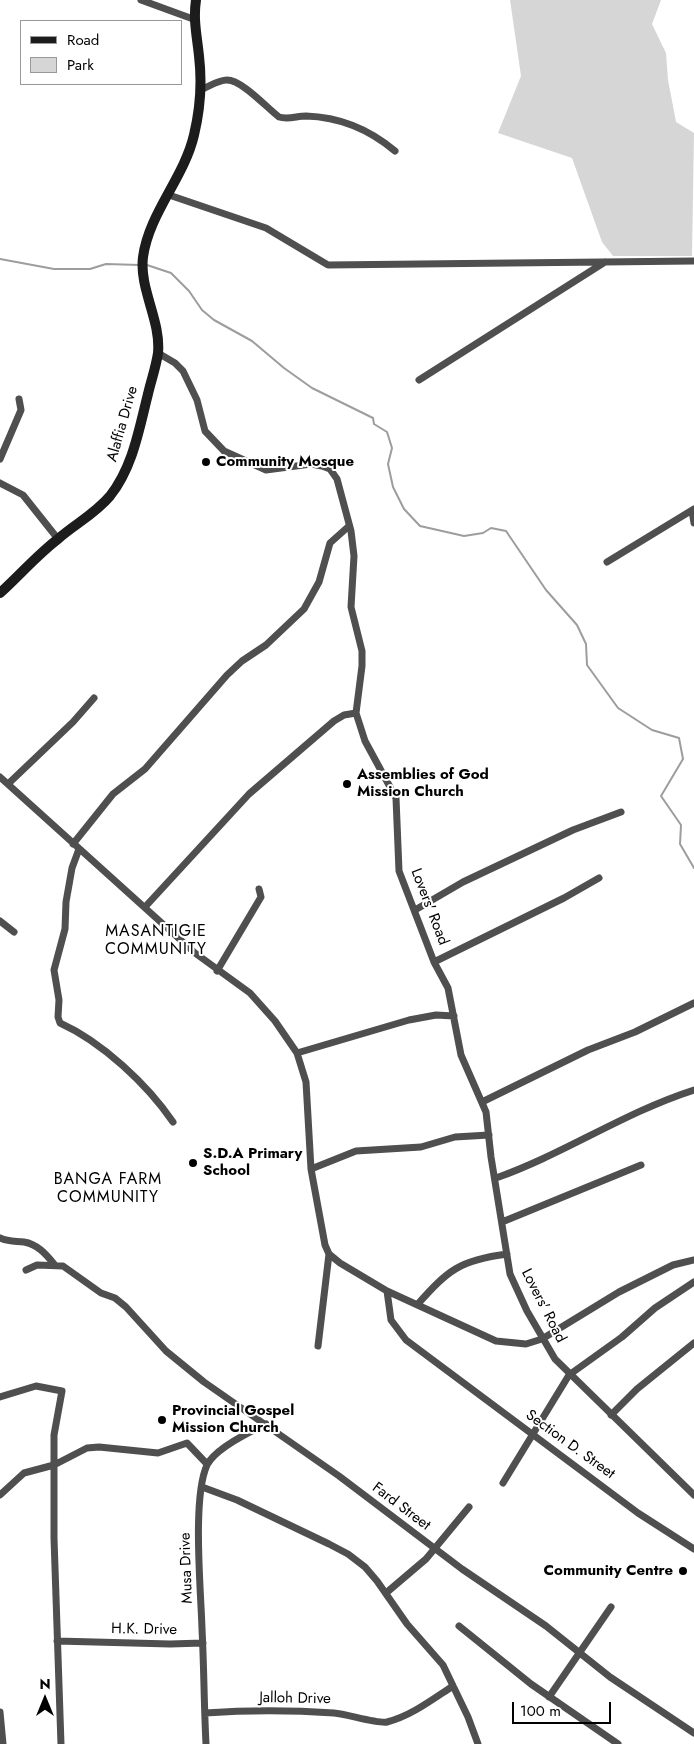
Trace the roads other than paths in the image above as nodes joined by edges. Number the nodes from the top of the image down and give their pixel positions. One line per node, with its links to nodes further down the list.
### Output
1 (141, 0): 3 (street)
2 (196, 0): 3 (street)
3 (194, 19): 4 (street)
4 (200, 90): 5 (street); 6 (street)
5 (395, 151)
6 (169, 195): 8 (street); 9 (street, Alaffia Drive)
7 (694, 261): 8 (street)
8 (605, 262): 10 (street)
9 (158, 353): 16 (street, Lovers' Road); 17 (street, Alaffia Drive)
10 (419, 380)
11 (19, 399): 12 (street)
12 (0, 460)
13 (0, 483): 17 (street)
14 (693, 510): 15 (street); 18 (street)
15 (694, 523)
16 (349, 526): 21 (street, Lovers' Road); 25 (street)
17 (58, 539): 19 (street, Alaffia Drive)
18 (606, 562)
19 (0, 594)
20 (94, 698): 23 (street)
21 (356, 713): 28 (street); 29 (street, Lovers' Road)
22 (0, 776): 23 (street)
23 (8, 784): 25 (street)
24 (621, 812): 29 (street)
25 (76, 846): 28 (street); 39 (street)
26 (599, 878): 32 (street)
27 (259, 889): 33 (street)
28 (145, 907): 33 (street)
29 (415, 910): 32 (street, Lovers' Road)
30 (0, 921): 31 (street)
31 (14, 932)
32 (434, 962): 35 (street, Lovers' Road)
33 (217, 971): 36 (street)
34 (694, 1003): 38 (street)
35 (454, 1016): 36 (street); 38 (street, Lovers' Road)
36 (297, 1054): 42 (street)
37 (694, 1090): 43 (street)
38 (482, 1102): 40 (street, Lovers' Road)
39 (173, 1122)
40 (489, 1135): 42 (street); 43 (street, Lovers' Road)
41 (641, 1165): 44 (street)
42 (311, 1169): 46 (street)
43 (496, 1178): 44 (street, Lovers' Road)
44 (502, 1222): 47 (street, Lovers' Road)
45 (0, 1238): 49 (street)
46 (329, 1254): 52 (street); 56 (street)
47 (506, 1254): 53 (street); 54 (street, Lovers' Road)
48 (694, 1260): 54 (street)
49 (54, 1264): 50 (street); 60 (street, Fard Street)
50 (26, 1270)
51 (694, 1282): 57 (street)
52 (387, 1291): 53 (street); 61 (street, Section D. Street)
53 (417, 1305): 54 (street)
54 (542, 1339): 57 (street, Lovers' Road)
55 (694, 1343): 59 (street)
56 (318, 1346)
57 (569, 1375): 59 (street, Lovers' Road); 61 (street)
58 (0, 1397): 63 (street)
59 (612, 1415): 67 (street, Lovers' Road)
60 (266, 1424): 62 (street); 69 (street, Fard Street)
61 (532, 1433): 64 (street); 70 (street, Section D. Street)
62 (207, 1464): 63 (street); 65 (street, Musa Drive)
63 (54, 1465): 66 (street); 74 (street)
64 (503, 1483)
65 (202, 1487): 71 (street); 75 (street, Musa Drive)
66 (0, 1495)
67 (694, 1495)
68 (469, 1507): 69 (street)
69 (435, 1549): 71 (street); 76 (street, Fard Street)
70 (694, 1549)
71 (386, 1593): 77 (street)
72 (611, 1607): 76 (street)
73 (459, 1626): 78 (street)
74 (58, 1641): 75 (street, H.K. Drive); 83 (street)
75 (203, 1643): 80 (street, Musa Drive)
76 (580, 1654): 78 (street); 81 (street, Fard Street)
77 (453, 1686): 80 (street, Jalloh Drive); 85 (street)
78 (548, 1697): 86 (street)
79 (0, 1712): 82 (street)
80 (205, 1714): 84 (street, Musa Drive)
81 (694, 1733)
82 (3, 1744)
83 (61, 1744)
84 (206, 1744)
85 (478, 1744)
86 (618, 1744)

